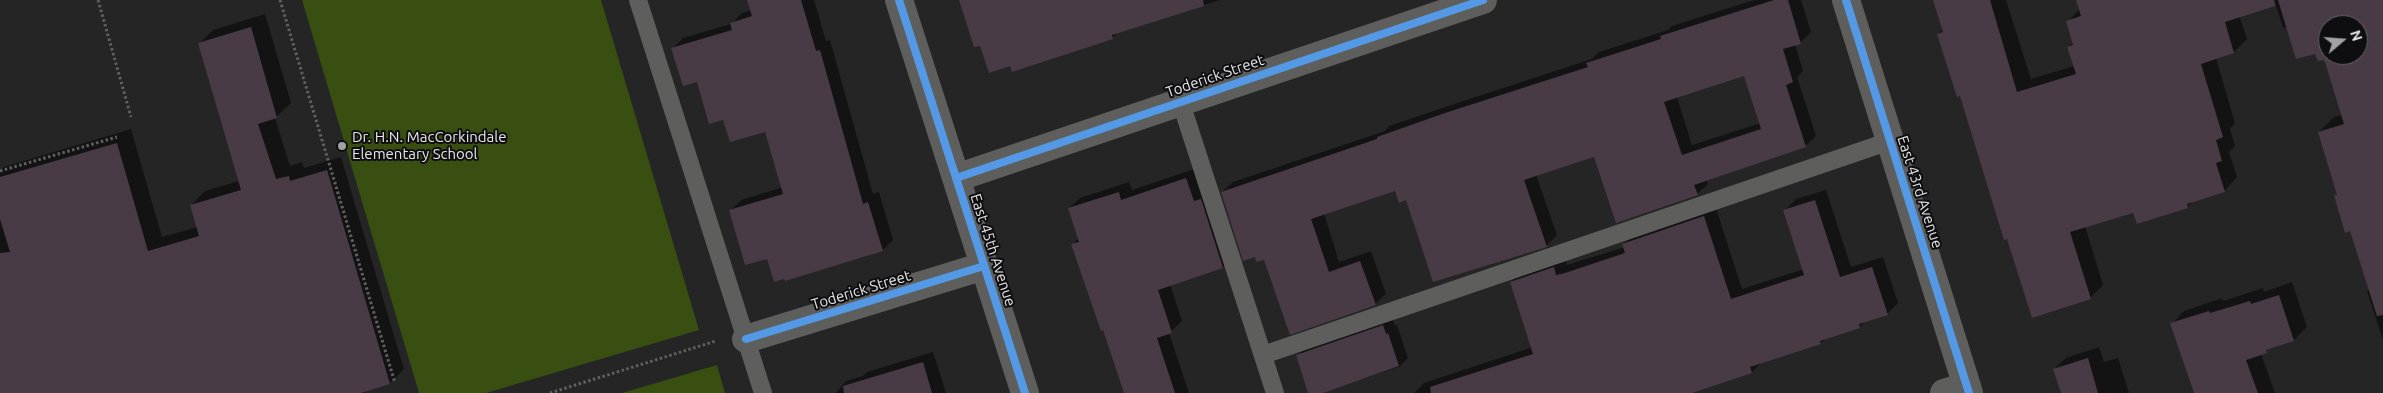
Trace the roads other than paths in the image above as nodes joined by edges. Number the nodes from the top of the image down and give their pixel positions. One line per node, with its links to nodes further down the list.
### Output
1 (638, 0): 9 (lane)
2 (899, 0): 7 (street, East 45th Avenue)
3 (1482, 0): 5 (street, Toderick Street)
4 (1846, 0): 6 (street, East 43rd Avenue)
5 (1181, 103): 7 (street, Toderick Street); 10 (lane)
6 (1890, 141): 10 (lane); 11 (street, East 43rd Avenue)
7 (956, 178): 8 (street, East 45th Avenue)
8 (984, 266): 9 (street, Toderick Street); 13 (street, East 45th Avenue)
9 (746, 339): 12 (lane)
10 (1263, 355): 14 (lane)
11 (1960, 391)
12 (762, 393)
13 (1025, 393)
14 (1275, 393)

